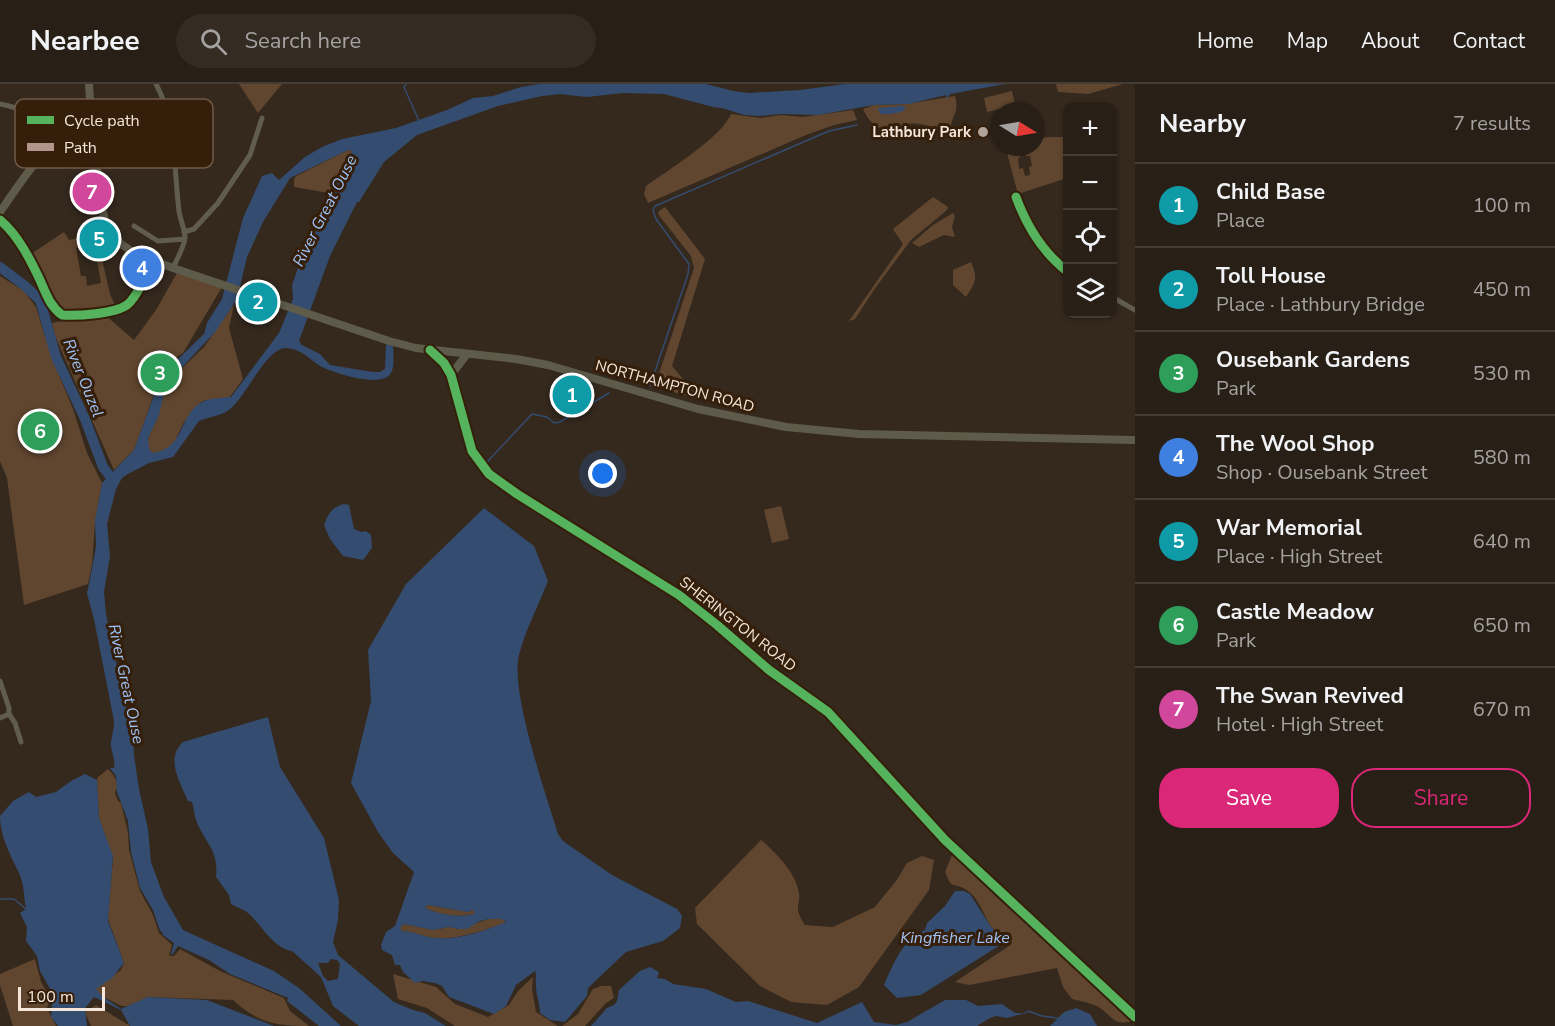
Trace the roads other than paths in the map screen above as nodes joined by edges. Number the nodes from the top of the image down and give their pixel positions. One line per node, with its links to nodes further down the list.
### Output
1 (89, 84): 3 (main road, NORTHAMPTON ROAD)
2 (156, 84): 4 (street)
3 (90, 99)
4 (162, 99)
5 (262, 118): 13 (street)
6 (33, 168): 10 (main road)
7 (97, 168): 15 (main road, NORTHAMPTON ROAD)
8 (175, 168): 13 (street)
9 (1016, 197): 17 (street)
10 (0, 212)
11 (0, 220): 15 (street)
12 (134, 226): 14 (street)
13 (184, 231): 14 (street)
14 (185, 239): 16 (street)
15 (152, 260): 16 (main road, NORTHAMPTON ROAD)
16 (173, 268): 20 (main road, NORTHAMPTON ROAD)
17 (1063, 268)
18 (1117, 299): 19 (street)
19 (1135, 310)
20 (430, 350): 21 (main road, NORTHAMPTON ROAD); 22 (main road, SHERINGTON ROAD)
21 (467, 354): 22 (main road); 23 (main road, NORTHAMPTON ROAD)
22 (451, 375): 28 (main road, SHERINGTON ROAD)
23 (1135, 440)
24 (0, 681): 25 (street)
25 (9, 714): 26 (street); 27 (street)
26 (0, 718)
27 (21, 742)
28 (1135, 1017)

